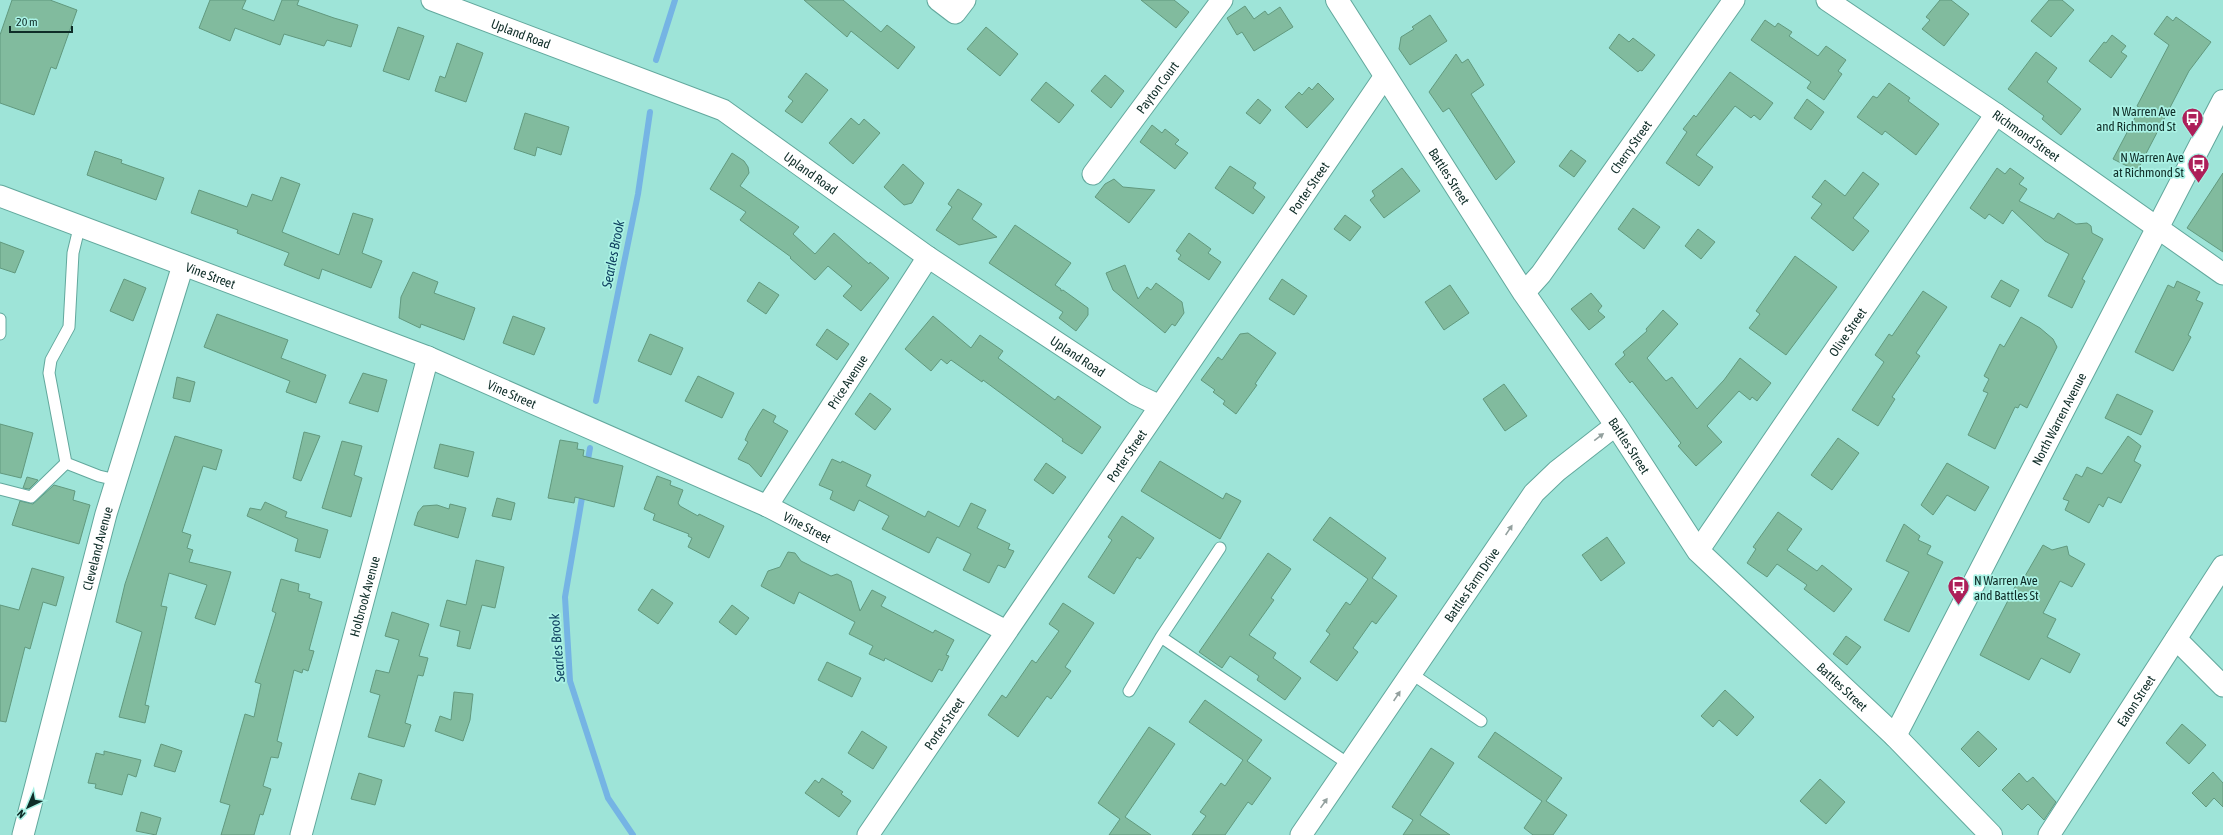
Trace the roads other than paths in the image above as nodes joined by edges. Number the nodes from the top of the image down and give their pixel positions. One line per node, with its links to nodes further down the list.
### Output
1 (432, 0): 15 (street, Upland Road)
2 (938, 0): 7 (street)
3 (1222, 0): 11 (street, Payton Court)
4 (1337, 0): 8 (street, Battles Street)
5 (1734, 0): 18 (street, Cherry Street)
6 (1827, 0): 10 (street, Richmond Street)
7 (960, 6)
8 (1384, 76): 18 (street, Battles Street); 22 (street, Porter Street)
9 (2223, 101): 14 (street, North Warren Avenue)
10 (1996, 114): 14 (street, Richmond Street); 29 (street, Olive Street)
11 (1093, 174)
12 (0, 196): 13 (street, Vine Street)
13 (80, 224): 16 (street, Vine Street); 24 (lane)
14 (2158, 229): 17 (street, Richmond Street); 38 (street, North Warren Avenue)
15 (928, 257): 22 (street, Upland Road); 27 (street, Price Avenue)
16 (183, 265): 21 (street, Vine Street); 25 (street, Cleveland Avenue)
17 (2223, 274)
18 (1524, 293): 23 (street, Battles Street)
19 (0, 319): 20 (lane)
20 (0, 334)
21 (428, 357): 27 (street, Vine Street); 41 (street, Holbrook Avenue)
22 (1160, 406): 31 (street, Porter Street)
23 (1616, 425): 29 (street, Battles Street); 34 (street, Battles Farm Drive, one-way to 23)
24 (66, 463): 25 (lane); 26 (lane)
25 (116, 480): 40 (street, Cleveland Avenue)
26 (0, 489)
27 (767, 506): 31 (street, Vine Street)
28 (1220, 548): 32 (lane)
29 (1698, 551): 38 (street, Battles Street)
30 (2223, 566): 33 (street, Eaton Street)
31 (1006, 631): 42 (street, Porter Street)
32 (1161, 637): 36 (lane); 39 (lane)
33 (2176, 639): 35 (street); 45 (street, Eaton Street)
34 (1412, 674): 37 (lane); 39 (street, Battles Farm Drive, one-way to 34)
35 (2223, 686)
36 (1129, 691)
37 (1481, 721)
38 (1895, 736): 44 (street, Battles Street)
39 (1350, 765): 43 (street, Battles Farm Drive, one-way to 39)
40 (23, 835)
41 (301, 835)
42 (868, 835)
43 (1301, 835)
44 (1991, 835)
45 (2049, 835)

